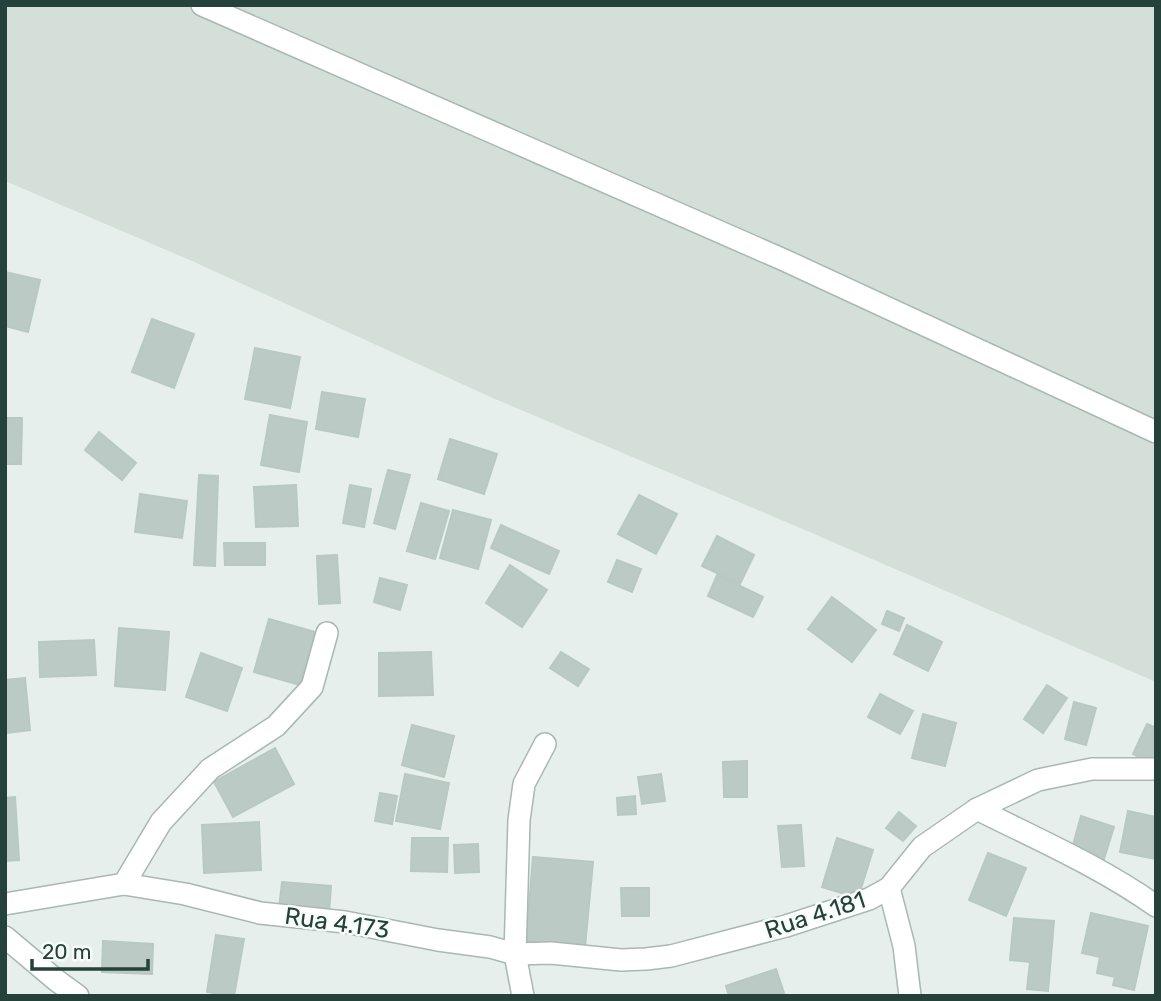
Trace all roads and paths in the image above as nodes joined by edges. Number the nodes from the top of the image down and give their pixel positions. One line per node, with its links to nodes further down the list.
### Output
1 (202, 5): 2 (street)
2 (1156, 432)
3 (327, 633): 7 (street)
4 (545, 744): 12 (street)
5 (1156, 769): 6 (street, Rua 4.181)
6 (977, 808): 8 (street, Rua 4.181); 10 (street)
7 (124, 884): 9 (street, Rua 4.173); 12 (street, Rua 4.173)
8 (889, 888): 13 (street, Rua 4.181); 16 (street)
9 (5, 904)
10 (1156, 906)
11 (5, 937): 14 (street)
12 (515, 954): 13 (street, Rua 4.173); 15 (street)
13 (671, 956)
14 (78, 996)
15 (523, 996)
16 (910, 996)

